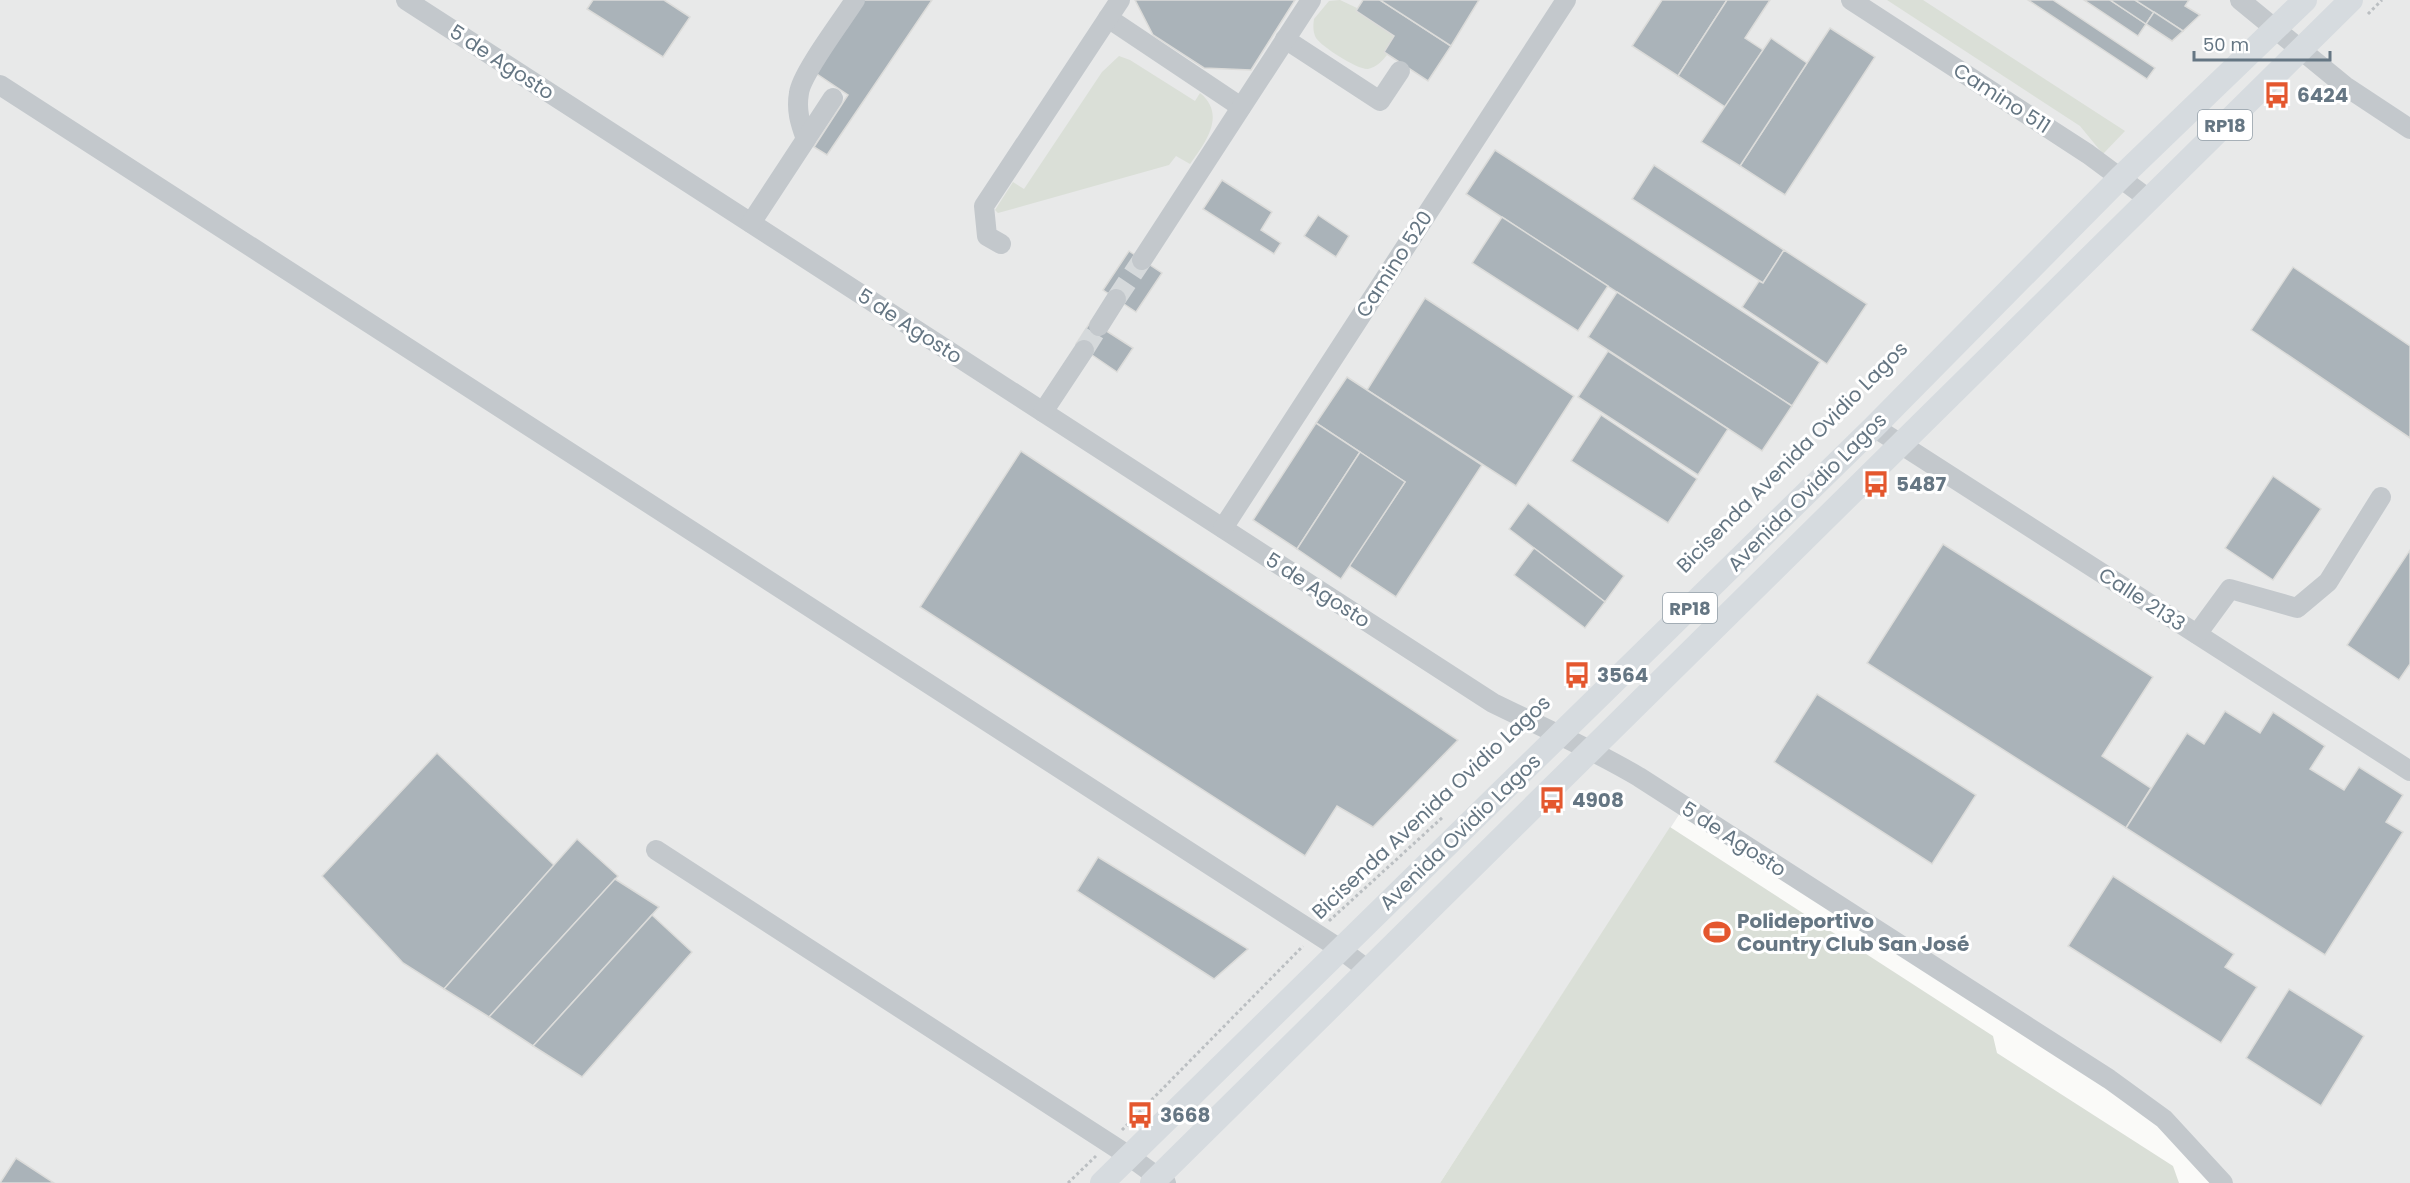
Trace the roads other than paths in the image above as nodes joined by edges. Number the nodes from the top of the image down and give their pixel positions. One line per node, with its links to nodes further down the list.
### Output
1 (406, 0): 22 (street, 5 de Agosto)
2 (855, 0): 19 (street)
3 (1120, 0): 10 (street)
4 (1311, 0): 12 (street)
5 (1566, 0): 32 (street, Camino 520)
6 (1851, 0): 20 (street, Camino 511)
7 (2240, 0): 11 (street)
8 (2305, 0): 11 (main road, Avenida Ovidio Lagos / RP18)
9 (2351, 0): 13 (main road, Avenida Ovidio Lagos / RP18)
10 (1108, 18): 17 (street); 23 (street)
11 (2275, 28): 13 (street); 20 (main road, Avenida Ovidio Lagos / RP18)
12 (1286, 39): 14 (street); 17 (street)
13 (2300, 50): 18 (street); 21 (main road, Avenida Ovidio Lagos / RP18)
14 (1400, 71)
15 (0, 85): 38 (street)
16 (833, 98): 19 (street)
17 (1241, 107): 24 (street)
18 (2410, 129)
19 (806, 139): 22 (street)
20 (2120, 178): 21 (street, Camino 511); 29 (main road, Avenida Ovidio Lagos / RP18)
21 (2150, 200): 30 (main road, Avenida Ovidio Lagos / RP18)
22 (751, 223): 28 (street, 5 de Agosto)
23 (1000, 244)
24 (1142, 260)
25 (1116, 299): 26 (street)
26 (1099, 326)
27 (1084, 350): 28 (street)
28 (1043, 412): 32 (street, 5 de Agosto)
29 (1874, 427): 30 (street, Calle 2133); 34 (main road, Avenida Ovidio Lagos / RP18)
30 (1901, 444): 33 (street, Calle 2133); 35 (main road, Avenida Ovidio Lagos / RP18)
31 (2381, 497): 33 (street)
32 (1223, 528): 34 (street, 5 de Agosto)
33 (2197, 634): 36 (street, Calle 2133)
34 (1559, 736): 35 (street, 5 de Agosto); 38 (main road, Avenida Ovidio Lagos / RP18)
35 (1591, 749): 39 (main road, Avenida Ovidio Lagos / RP18); 43 (street, 5 de Agosto)
36 (2410, 771)
37 (656, 850): 40 (street)
38 (1340, 949): 39 (street); 40 (main road, Avenida Ovidio Lagos / RP18)
39 (1368, 970): 41 (main road, Avenida Ovidio Lagos / RP18)
40 (1129, 1156): 41 (street); 42 (main road, Avenida Ovidio Lagos / RP18)
41 (1159, 1181)
42 (1102, 1183)
43 (2223, 1183)

